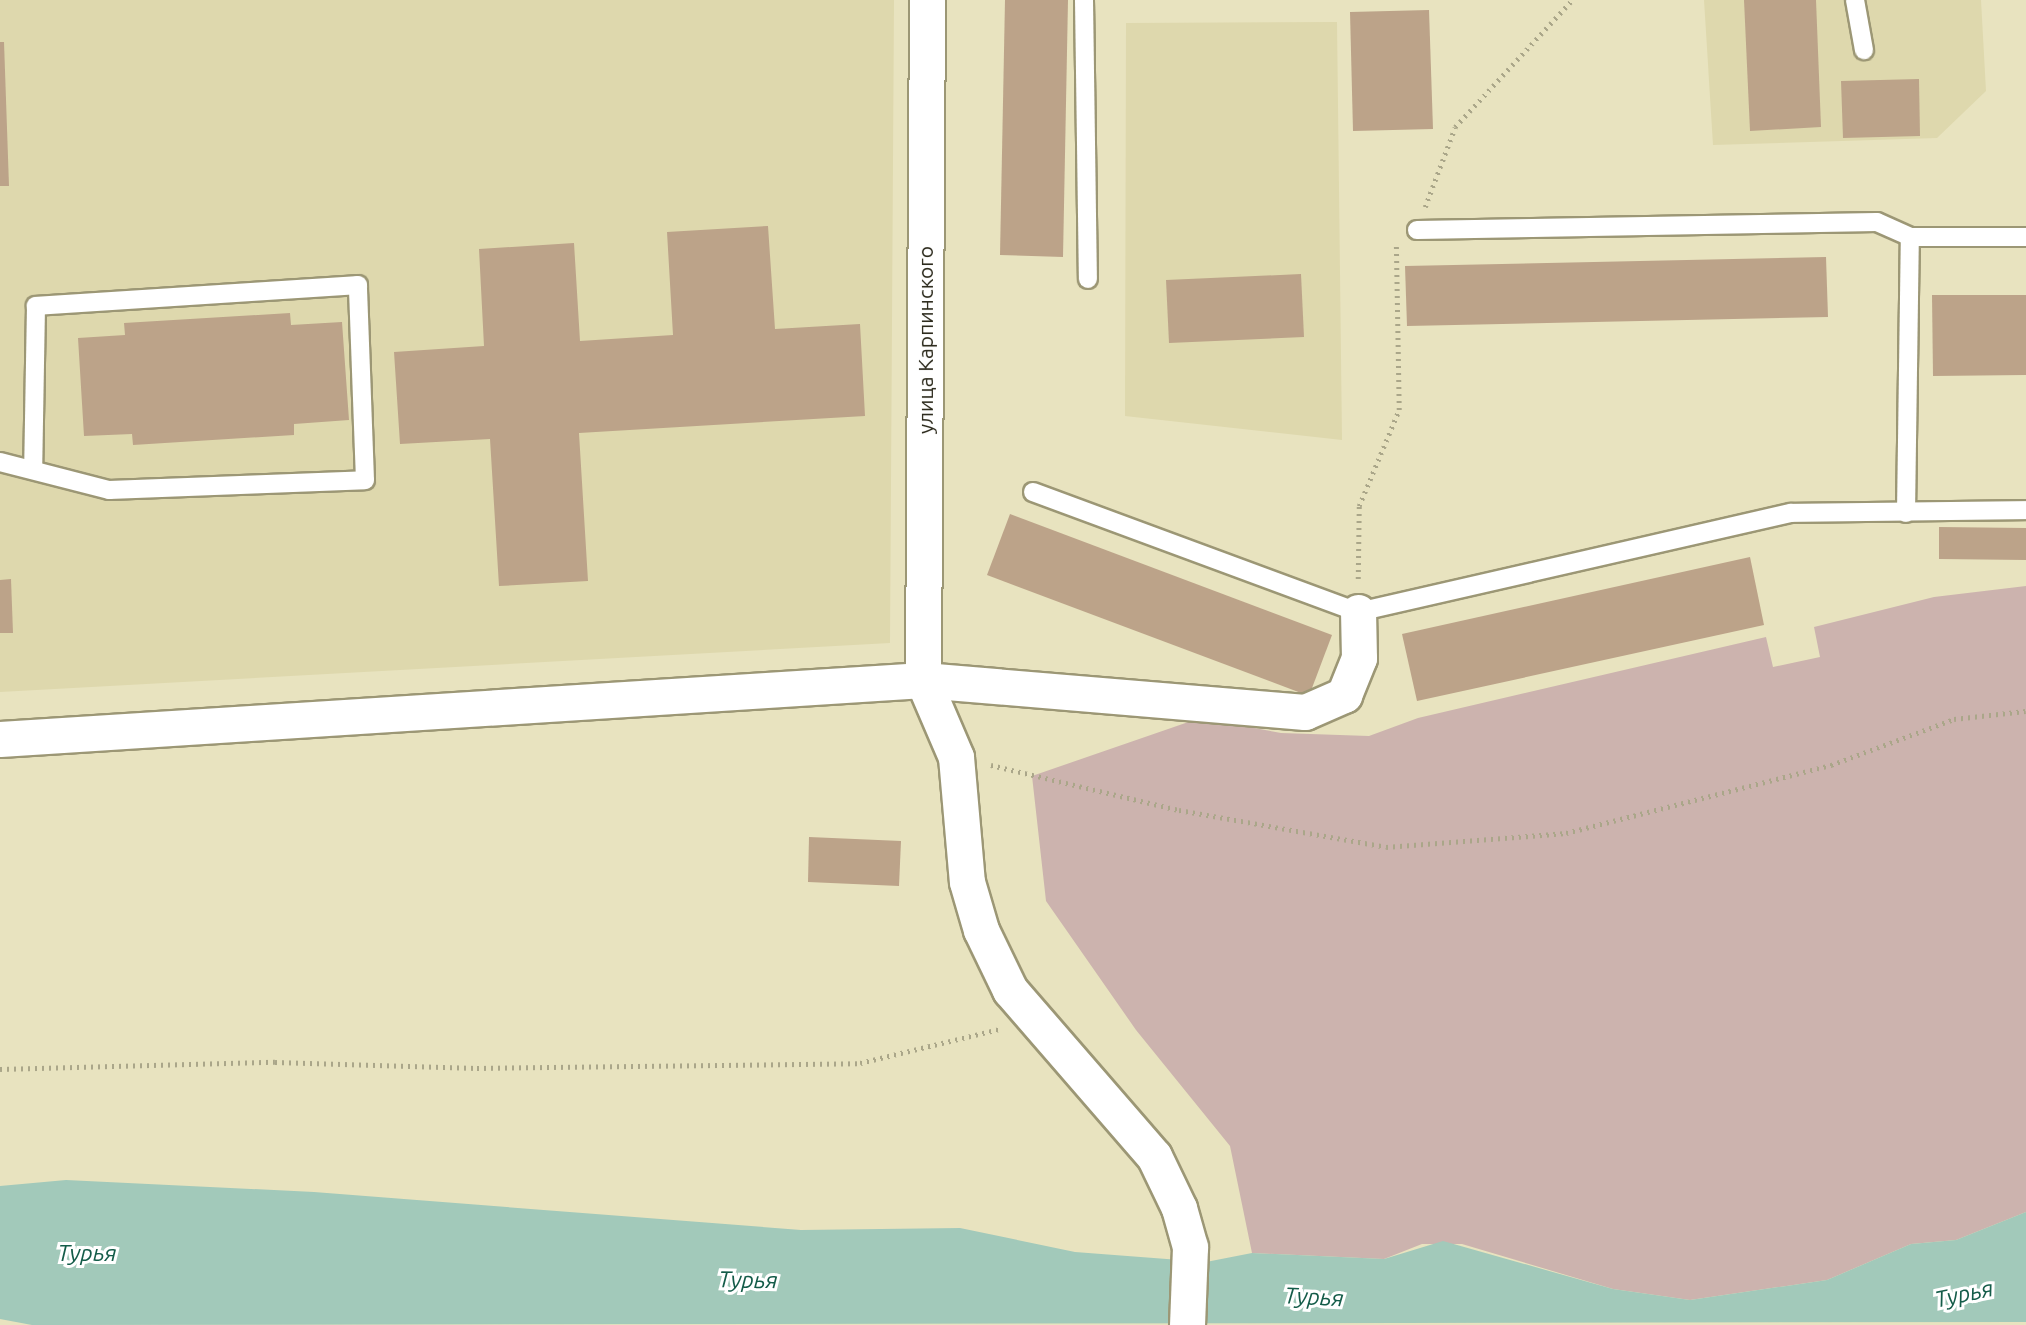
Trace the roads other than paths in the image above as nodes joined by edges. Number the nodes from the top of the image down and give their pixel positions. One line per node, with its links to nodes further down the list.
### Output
1 (927, 0): 15 (street, улица Карпинского)
2 (1084, 0): 8 (lane)
3 (1855, 0): 4 (lane)
4 (1864, 50)
5 (1417, 230): 6 (lane)
6 (1910, 237): 7 (lane); 13 (lane)
7 (2026, 237)
8 (1088, 279)
9 (0, 462): 10 (lane)
10 (33, 470): 10 (lane)
11 (1033, 492): 14 (lane)
12 (2026, 510): 13 (lane)
13 (1906, 513): 14 (lane)
14 (1358, 612): 15 (street)
15 (923, 680): 16 (street); 17 (street)
16 (0, 739)
17 (1187, 1325)

